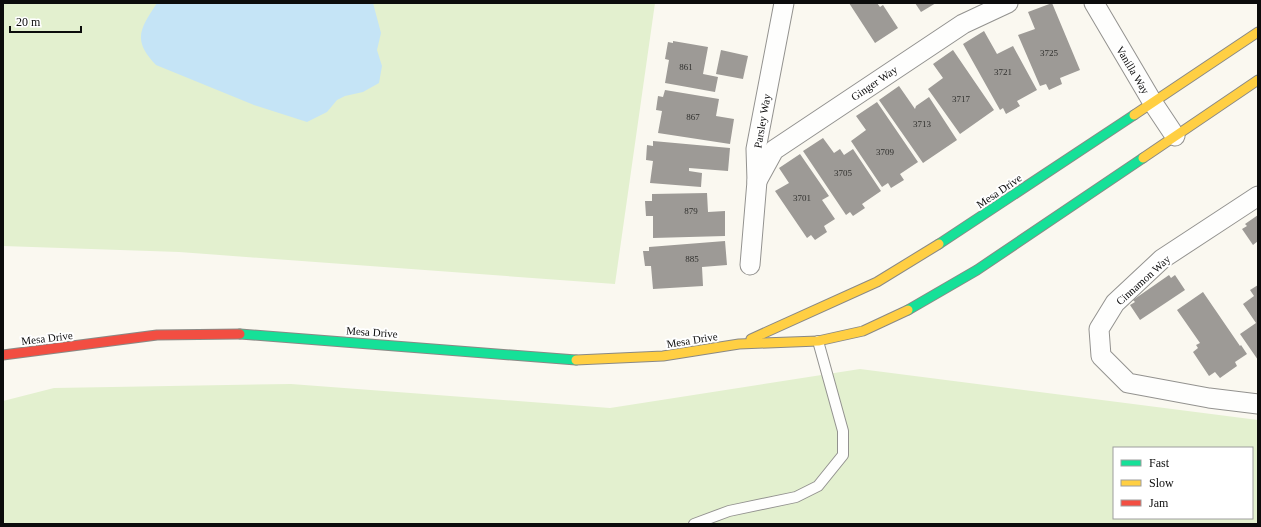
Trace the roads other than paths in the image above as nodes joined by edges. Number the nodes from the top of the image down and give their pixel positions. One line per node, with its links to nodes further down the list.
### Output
1 (784, 3): 8 (street, Parsley Way)
2 (1008, 3): 8 (street, Ginger Way)
3 (1094, 3): 6 (street, Vanilla Way)
4 (1258, 32): 6 (main road, Mesa Drive)
5 (1258, 80): 7 (main road, Mesa Drive)
6 (1153, 103): 7 (street, Vanilla Way); 12 (main road, Mesa Drive)
7 (1175, 136): 11 (main road, Mesa Drive)
8 (757, 181): 10 (street, Parsley Way)
9 (1258, 196): 14 (street, Cinnamon Way)
10 (750, 265)
11 (818, 341): 12 (main road, Mesa Drive); 15 (lane)
12 (739, 344): 13 (main road, Mesa Drive)
13 (3, 355)
14 (1258, 404)
15 (694, 524)

